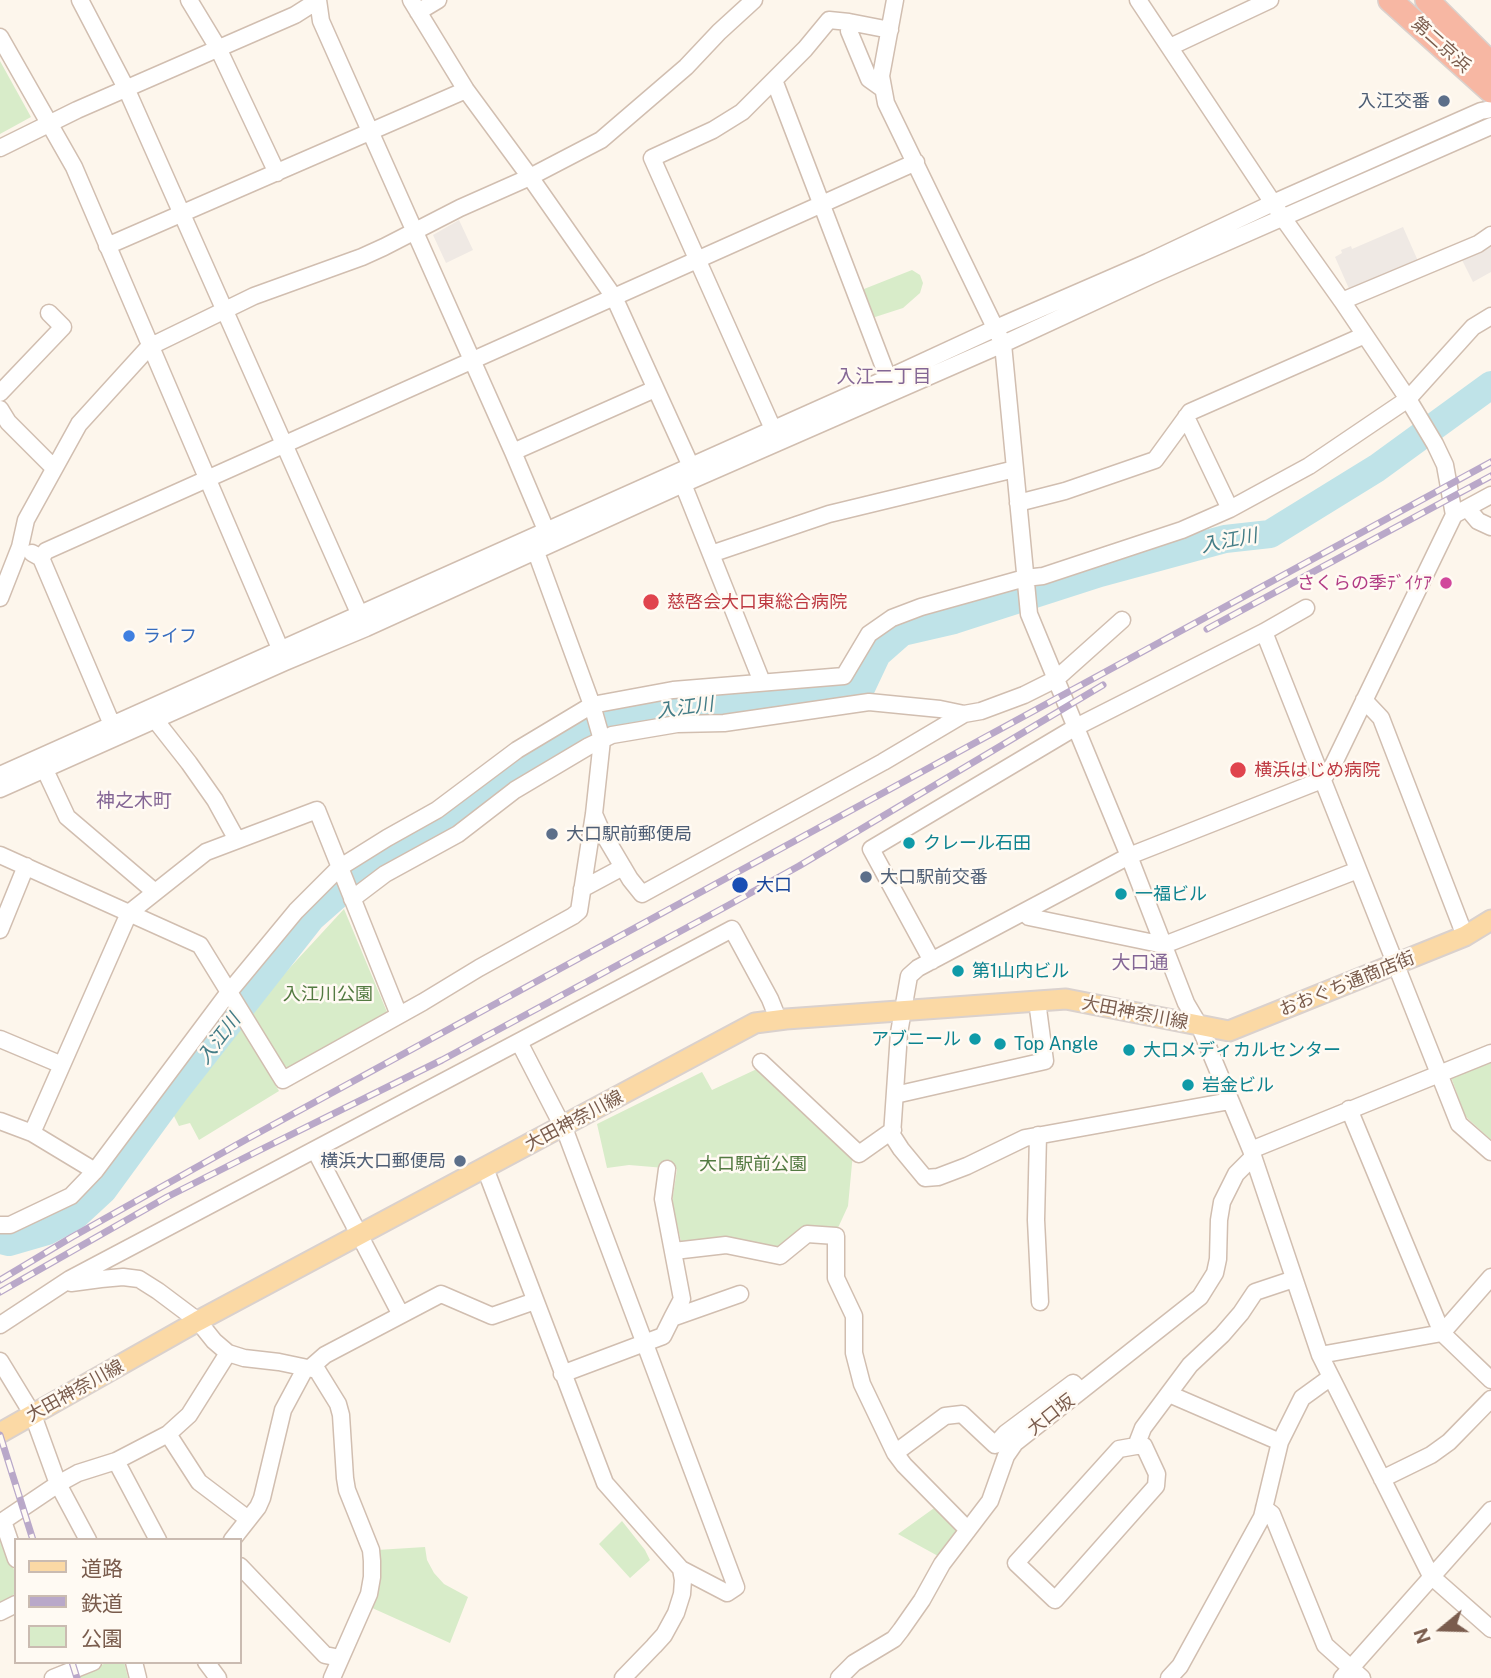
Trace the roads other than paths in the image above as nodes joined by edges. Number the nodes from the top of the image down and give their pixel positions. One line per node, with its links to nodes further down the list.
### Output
1 (80, 0): 19 (street)
2 (189, 0): 16 (street)
3 (438, 0): 11 (street)
4 (754, 0): 30 (street)
5 (895, 0): 13 (street)
6 (1138, 0): 15 (street)
7 (1270, 0): 15 (street)
8 (1390, 0): 22 (highway, 第二京浜)
9 (1427, 0): 17 (highway, 第二京浜)
10 (317, 1): 16 (street); 26 (street)
11 (415, 6): 21 (street)
12 (849, 22): 13 (street); 18 (street); 20 (street)
13 (890, 30): 20 (street)
14 (0, 37): 24 (street)
15 (1170, 47): 31 (street)
16 (218, 48): 19 (street); 29 (street)
17 (1491, 64)
18 (774, 80): 32 (street); 38 (street)
19 (126, 88): 24 (street); 33 (street)
20 (883, 89): 28 (street)
21 (466, 90): 26 (street); 30 (street)
22 (1491, 90)
23 (1491, 110): 31 (street)
24 (49, 123): 27 (street); 37 (street)
25 (1491, 126): 34 (street)
26 (371, 133): 29 (street); 35 (street)
27 (0, 148)
28 (916, 162): 32 (street); 44 (street)
29 (277, 173): 33 (street)
30 (530, 177): 35 (street); 39 (street)
31 (1273, 203): 34 (street); 44 (street)
32 (821, 204): 38 (street); 49 (street)
33 (183, 214): 37 (street); 41 (street)
34 (1283, 218): 40 (street); 46 (street)
35 (415, 232): 41 (street); 48 (street)
36 (1491, 235): 40 (street)
37 (107, 246): 47 (street)
38 (698, 259): 39 (street); 55 (street)
39 (614, 297): 48 (street); 50 (street)
40 (1342, 301): 45 (street)
41 (226, 310): 47 (street); 56 (street)
42 (49, 313): 51 (street)
43 (1491, 316): 52 (street)
44 (996, 328): 46 (street); 49 (street)
45 (1365, 335): 52 (street); 54 (street)
46 (1003, 344): 59 (street); 60 (street)
47 (149, 346): 58 (street); 61 (street)
48 (473, 360): 56 (street); 57 (street)
49 (888, 378): 55 (street)
50 (655, 389): 57 (street); 60 (street)
51 (0, 393)
52 (1408, 399): 64 (street); 65 (street)
53 (0, 409): 58 (street)
54 (1186, 416): 63 (street); 64 (street)
55 (773, 429): 60 (street)
56 (285, 445): 61 (street); 76 (street)
57 (513, 452): 67 (street)
58 (54, 468): 68 (street)
59 (1015, 469): 63 (street); 70 (street)
60 (690, 476): 67 (street); 69 (street); 70 (street)
61 (206, 480): 71 (street); 78 (street)
62 (1491, 495): 65 (street)
63 (1018, 503): 72 (street)
64 (1230, 509): 72 (street)
65 (1461, 511): 66 (street); 81 (street)
66 (1491, 527)
67 (546, 530): 69 (street); 76 (street)
68 (20, 547): 71 (street); 73 (street)
69 (536, 552): 76 (street); 82 (street)
70 (711, 554): 80 (street)
71 (41, 558): 86 (street)
72 (1026, 585): 79 (street); 80 (street)
73 (0, 598)
74 (1306, 608): 77 (street)
75 (1122, 620): 79 (street)
76 (363, 621): 78 (street)
77 (1264, 632): 85 (street); 90 (street)
78 (283, 656): 84 (street); 86 (street)
79 (1056, 679): 83 (street); 85 (street)
80 (762, 682): 82 (street)
81 (1364, 700): 90 (street); 107 (street)
82 (593, 708): 87 (street); 99 (street)
83 (964, 714): 87 (street); 97 (street)
84 (156, 721): 86 (street); 93 (street)
85 (1076, 727): 95 (street); 109 (street)
86 (115, 731): 88 (street); 89 (street)
87 (602, 740): 92 (street); 102 (street)
88 (45, 770): 91 (street); 101 (street)
89 (0, 775)
90 (1322, 780): 95 (street); 98 (street)
91 (0, 789)
92 (594, 814): 97 (street); 100 (street)
93 (237, 841): 99 (street); 101 (street)
94 (0, 855): 96 (street)
95 (1129, 856): 103 (street); 108 (street)
96 (26, 866): 104 (street); 106 (street)
97 (623, 867): 100 (street)
98 (1358, 870): 108 (street); 110 (street)
99 (340, 872): 102 (street); 111 (street)
100 (582, 889): 114 (street)
101 (155, 892): 104 (street)
102 (352, 900): 114 (street)
103 (1024, 912): 108 (street); 109 (street)
104 (129, 913): 111 (street); 121 (street)
105 (1491, 920): 107 (main road, おおぐち通商店街)
106 (0, 930)
107 (1465, 936): 110 (main road, おおぐち通商店街)
108 (1164, 945): 116 (street)
109 (932, 961): 113 (street)
110 (1395, 965): 116 (main road, おおぐち通商店街); 122 (street)
111 (230, 993): 114 (street); 136 (street)
112 (1037, 1001): 113 (main road, 大田神奈川線); 116 (main road, 大田神奈川線); 123 (street)
113 (904, 1010): 115 (main road, 大田神奈川線); 123 (street)
114 (399, 1016)
115 (778, 1019): 118 (street); 127 (main road, 大田神奈川線)
116 (1199, 1025): 124 (street)
117 (0, 1039): 121 (street)
118 (519, 1042): 127 (street); 131 (street)
119 (1491, 1053): 122 (street)
120 (761, 1062): 128 (street)
121 (62, 1065): 129 (street)
122 (1439, 1074): 125 (street); 132 (street)
123 (895, 1095): 128 (street)
124 (1230, 1101): 130 (street); 133 (street)
125 (1349, 1110): 133 (street); 150 (street)
126 (0, 1121): 129 (street)
127 (564, 1126): 134 (main road, 大田神奈川線); 151 (street)
128 (893, 1130): 130 (street)
129 (32, 1133): 136 (street)
130 (1038, 1135): 145 (street)
131 (315, 1150): 138 (street); 142 (street)
132 (1491, 1152)
133 (1252, 1153): 140 (street); 159 (street, 大口坂)
134 (485, 1168): 138 (main road, 大田神奈川線); 144 (street)
135 (667, 1169): 139 (street)
136 (95, 1171): 137 (street)
137 (0, 1225)
138 (360, 1235): 146 (street); 148 (main road, 大田神奈川線)
139 (674, 1251): 147 (street); 167 (street)
140 (1294, 1279): 153 (street); 160 (street)
141 (1489, 1284): 150 (street)
142 (61, 1285): 148 (street); 149 (street)
143 (740, 1294): 147 (street)
144 (534, 1301): 146 (street); 156 (street)
145 (1040, 1302)
146 (401, 1315): 155 (street)
147 (672, 1318): 151 (street)
148 (198, 1321): 152 (street); 162 (main road, 大田神奈川線)
149 (0, 1325)
150 (1442, 1333): 153 (street); 158 (street)
151 (644, 1344): 156 (street); 181 (street)
152 (228, 1353): 155 (street); 164 (street)
153 (1320, 1355): 157 (street)
154 (0, 1361): 162 (street)
155 (307, 1369): 173 (street); 184 (street)
156 (562, 1374): 181 (street)
157 (1331, 1377): 165 (street); 169 (street)
158 (1491, 1380)
159 (1080, 1391): 167 (street); 175 (street, 大口坂)
160 (1169, 1394): 165 (street); 166 (street)
161 (1491, 1399): 169 (street)
162 (33, 1415): 163 (main road, 大田神奈川線); 170 (street)
163 (0, 1433)
164 (168, 1434): 168 (street); 173 (street)
165 (1280, 1442): 171 (street)
166 (1136, 1446): 166 (street)
167 (895, 1453): 175 (street)
168 (116, 1461): 170 (street); 177 (street)
169 (1382, 1479): 182 (street)
170 (58, 1484): 174 (street); 176 (street)
171 (1264, 1508): 186 (street); 187 (street)
172 (1491, 1510): 182 (street)
173 (248, 1519): 178 (street)
174 (2, 1522): 179 (street)
175 (968, 1530): 191 (street, 大口坂)
176 (87, 1538)
177 (158, 1538)
178 (234, 1538)
179 (14, 1554)
180 (242, 1568): 184 (street)
181 (681, 1569): 190 (street)
182 (1431, 1576): 183 (street); 187 (street)
183 (1490, 1626)
184 (340, 1658): 189 (street)
185 (88, 1664): 188 (street)
186 (1174, 1672): 192 (street)
187 (1352, 1675)
188 (54, 1678)
189 (332, 1678)
190 (623, 1678)
191 (839, 1678)
192 (1193, 1678)

